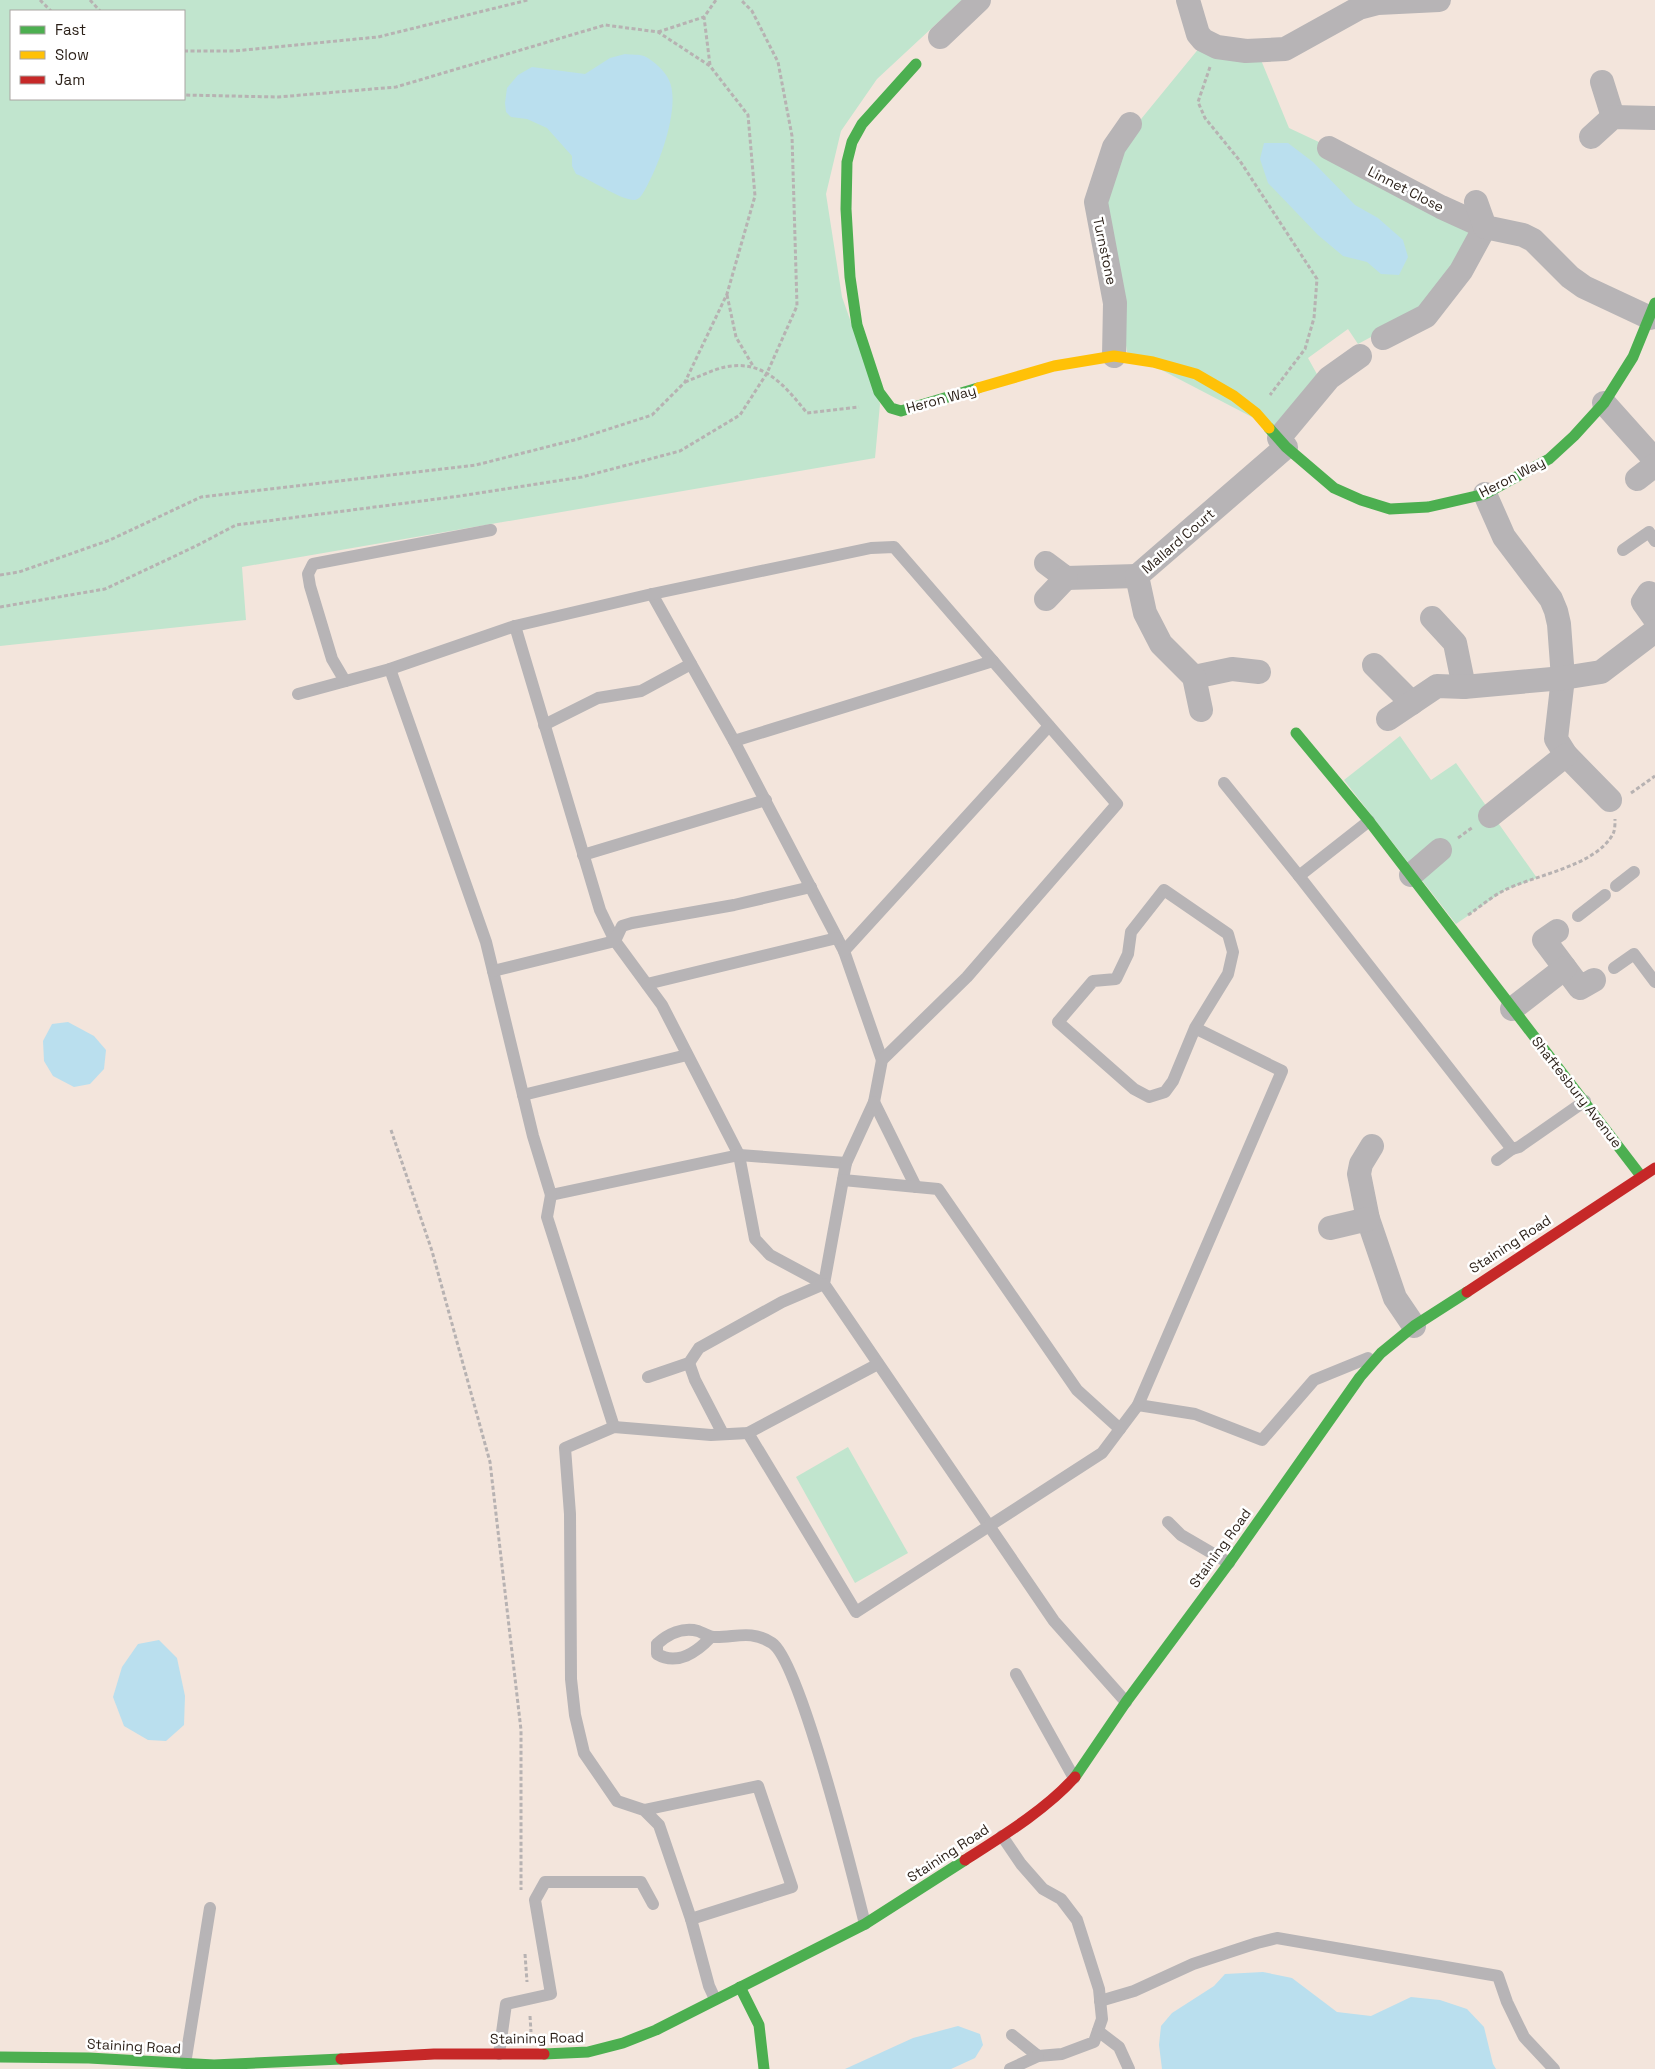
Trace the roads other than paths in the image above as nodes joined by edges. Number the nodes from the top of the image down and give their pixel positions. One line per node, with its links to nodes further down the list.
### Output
1 (979, 0): 4 (street)
2 (1188, 0): 3 (street)
3 (1439, 0)
4 (940, 37)
5 (916, 64): 16 (street, Heron Way)
6 (1602, 82): 7 (street)
7 (1613, 117): 8 (street); 10 (street)
8 (1655, 118)
9 (1130, 124): 16 (street, Turnstone)
10 (1592, 137)
11 (1329, 148): 13 (street, Linnet Close)
12 (1476, 202): 13 (street)
13 (1485, 227): 14 (street, Linnet Close); 15 (street)
14 (1652, 310): 18 (street, Heron Way)
15 (1383, 338)
16 (1114, 356): 19 (street, Heron Way)
17 (1360, 356): 19 (street)
18 (1604, 403): 20 (street); 23 (street, Heron Way)
19 (1282, 443): 23 (street, Heron Way); 28 (street, Mallard Court)
20 (1655, 460)
21 (1655, 465): 22 (street)
22 (1637, 479)
23 (1485, 494): 43 (street)
24 (491, 530): 44 (lane)
25 (1655, 541): 26 (lane)
26 (1623, 550)
27 (1046, 563): 29 (street)
28 (1137, 576): 29 (street); 42 (street, Mallard Court)
29 (1066, 578): 32 (street)
30 (1649, 592): 34 (street)
31 (652, 594): 35 (lane); 37 (lane); 38 (lane)
32 (1046, 599)
33 (1432, 618): 45 (street)
34 (1655, 619)
35 (515, 626): 40 (lane); 50 (lane)
36 (1655, 631): 43 (street)
37 (993, 661): 51 (lane); 53 (lane)
38 (691, 664): 50 (lane); 53 (lane)
39 (1374, 665): 47 (street)
40 (390, 668): 44 (lane); 74 (lane)
41 (1259, 672): 42 (street)
42 (1194, 677): 48 (street)
43 (1563, 678): 45 (street); 54 (street)
44 (345, 681): 46 (lane)
45 (1464, 687): 47 (street)
46 (298, 694)
47 (1412, 703): 49 (street)
48 (1201, 710)
49 (1388, 719)
50 (544, 725): 61 (lane)
51 (1049, 726): 72 (lane); 81 (lane)
52 (1296, 733): 59 (street, Shaftesbury Avenue)
53 (734, 741): 56 (lane)
54 (1566, 755): 57 (street); 58 (street)
55 (1224, 783): 64 (lane)
56 (766, 800): 61 (lane); 66 (lane)
57 (1616, 804)
58 (1490, 816)
59 (1369, 821): 63 (street, Shaftesbury Avenue); 64 (lane)
60 (1440, 850): 63 (street)
61 (583, 855): 71 (lane)
62 (1634, 872): 65 (lane)
63 (1411, 875): 78 (street, Shaftesbury Avenue)
64 (1299, 876): 86 (lane)
65 (1616, 886)
66 (811, 887): 70 (lane); 71 (lane)
67 (1605, 895): 68 (lane)
68 (1578, 916)
69 (1557, 931): 73 (street)
70 (837, 938): 72 (lane); 77 (lane)
71 (615, 940): 74 (lane); 77 (lane)
72 (844, 951): 81 (lane)
73 (1565, 968): 75 (street); 78 (street)
74 (493, 971): 82 (lane)
75 (1604, 974): 76 (lane)
76 (1655, 982)
77 (647, 984): 80 (lane)
78 (1512, 1009): 83 (street, Shaftesbury Avenue)
79 (1195, 1028): 79 (lane); 103 (lane)
80 (687, 1055): 82 (lane); 87 (lane)
81 (882, 1060): 84 (lane)
82 (523, 1094): 94 (lane)
83 (1585, 1101): 86 (lane); 91 (street, Shaftesbury Avenue)
84 (874, 1102): 89 (lane); 93 (lane)
85 (1372, 1146): 95 (street)
86 (1512, 1149): 88 (lane)
87 (739, 1155): 89 (lane); 94 (lane); 97 (lane)
88 (1497, 1160)
89 (846, 1163): 92 (lane)
90 (1655, 1168): 91 (street, Staining Road)
91 (1641, 1176): 98 (street, Staining Road)
92 (843, 1180): 93 (lane); 97 (lane)
93 (916, 1187): 105 (lane)
94 (551, 1195): 104 (lane)
95 (1368, 1219): 96 (street); 98 (street)
96 (1330, 1228)
97 (824, 1284): 100 (lane); 101 (lane)
98 (1414, 1326): 99 (street, Staining Road)
99 (1381, 1353): 103 (lane); 110 (street, Staining Road)
100 (689, 1363): 102 (lane); 107 (lane)
101 (878, 1364): 106 (lane); 109 (lane)
102 (648, 1377)
103 (1138, 1405): 105 (lane)
104 (614, 1427): 107 (lane); 115 (lane)
105 (1120, 1428): 109 (lane)
106 (748, 1433): 107 (lane); 109 (lane)
107 (723, 1434)
108 (1168, 1522): 110 (lane)
109 (989, 1526): 113 (lane)
110 (1229, 1563): 113 (street, Staining Road)
111 (711, 1637): 120 (lane)
112 (1016, 1674): 114 (lane)
113 (1126, 1702): 114 (street, Staining Road)
114 (1074, 1778): 116 (street, Staining Road)
115 (644, 1810): 119 (lane); 119 (lane)
116 (1002, 1836): 120 (street, Staining Road); 123 (lane)
117 (653, 1904): 126 (lane)
118 (210, 1908): 129 (lane)
119 (691, 1919): 122 (lane)
120 (865, 1924): 121 (street, Staining Road)
121 (740, 1986): 122 (street, Staining Road); 130 (street)
122 (715, 2000): 126 (street, Staining Road)
123 (1100, 2001): 124 (lane); 133 (lane)
124 (1098, 2032): 127 (lane); 132 (lane)
125 (1012, 2035): 127 (lane)
126 (498, 2054): 129 (street, Staining Road)
127 (1038, 2056): 131 (lane)
128 (0, 2057): 129 (street, Staining Road)
129 (185, 2064)
130 (764, 2069)
131 (1010, 2069)
132 (1129, 2069)
133 (1554, 2069)

